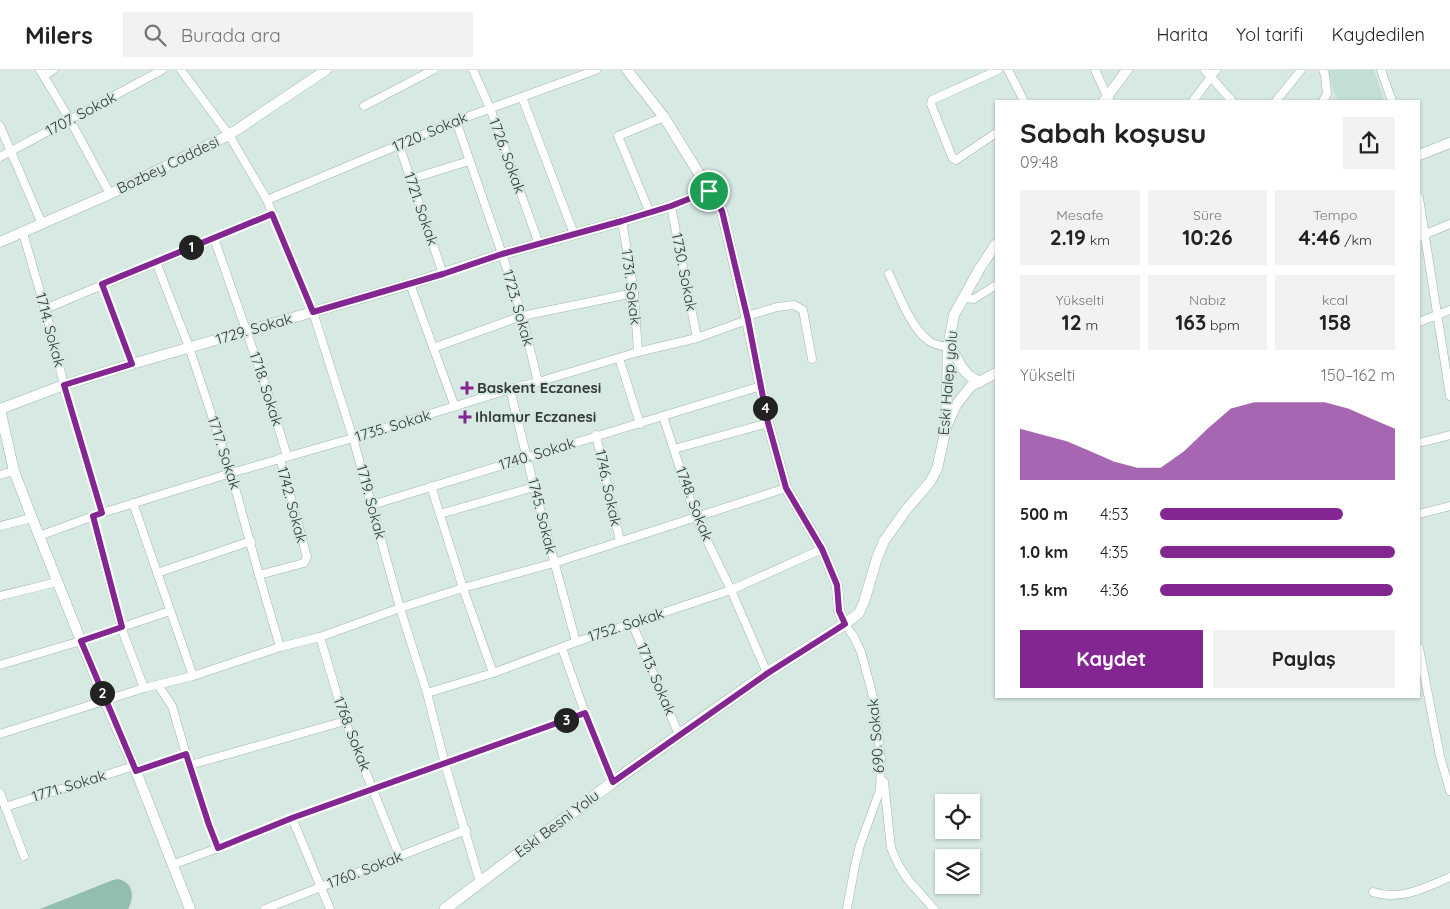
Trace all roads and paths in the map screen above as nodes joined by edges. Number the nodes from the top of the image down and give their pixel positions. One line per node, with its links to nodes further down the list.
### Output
1 (53, 70): 18 (street)
2 (162, 70): 31 (street, 1707. Sokak)
3 (181, 70): 35 (street, 1719. Sokak)
4 (326, 70): 35 (street, Bozbey Caddesi)
5 (433, 70): 28 (street)
6 (473, 70): 29 (street, 1726. Sokak)
7 (596, 70): 20 (street, 1720. Sokak)
8 (627, 70): 30 (street)
9 (998, 70): 34 (street)
10 (1008, 70): 21 (street)
11 (1095, 70): 22 (street)
12 (1127, 70): 22 (street)
13 (1205, 70): 19 (street)
14 (1216, 70): 19 (street)
15 (1301, 70): 25 (street)
16 (1323, 70): 26 (street)
17 (1381, 70): 27 (street)
18 (42, 73): 31 (street)
19 (1210, 78): 23 (street); 24 (street)
20 (522, 97): 29 (street, 1720. Sokak); 54 (street)
21 (1023, 100)
22 (1107, 100)
23 (1194, 100)
24 (1231, 100)
25 (1277, 100)
26 (1324, 100)
27 (1392, 100)
28 (364, 106)
29 (490, 108): 32 (street, 1720. Sokak); 58 (street, 1726. Sokak)
30 (664, 117): 43 (street); 48 (street)
31 (70, 120): 38 (street, 1707. Sokak); 44 (street)
32 (456, 121): 37 (street, 1720. Sokak); 41 (street, 1723. Sokak)
33 (0, 126): 38 (street)
34 (995, 134)
35 (228, 135): 44 (street, Bozbey Caddesi); 45 (street, 1719. Sokak)
36 (1450, 143): 39 (street)
37 (399, 145): 42 (street, 1721. Sokak); 45 (street, 1720. Sokak)
38 (11, 151): 40 (street, 1707. Sokak); 51 (street)
39 (1420, 154)
40 (0, 157)
41 (469, 161): 42 (street); 60 (street, 1723. Sokak)
42 (411, 179): 62 (street, 1721. Sokak)
43 (709, 191): 46 (street, 1729. Sokak); 74 (street)
44 (110, 194): 51 (street, Bozbey Caddesi)
45 (267, 200): 49 (street, 1719. Sokak)
46 (671, 206): 48 (street, 1729. Sokak); 77 (street, 1730. Sokak)
47 (1420, 211): 55 (street)
48 (650, 213): 50 (street, 1729. Sokak)
49 (272, 214): 56 (street); 71 (street, 1719. Sokak)
50 (622, 221): 54 (street, 1729. Sokak); 67 (street, 1731. Sokak)
51 (42, 224): 53 (street, Bozbey Caddesi)
52 (1450, 224): 55 (street)
53 (22, 233): 57 (street, Bozbey Caddesi); 69 (street, 1714. Sokak)
54 (574, 234): 58 (street, 1729. Sokak)
55 (1422, 236): 72 (street)
56 (214, 238): 61 (street); 76 (street, 1718. Sokak)
57 (0, 242)
58 (539, 244): 60 (street, 1729. Sokak)
59 (995, 246): 68 (street, Eski Halep yolu)
60 (502, 254): 62 (street, 1729. Sokak); 73 (street, 1723. Sokak)
61 (156, 262): 64 (street); 79 (street, 1717. Sokak)
62 (443, 274): 65 (street, 1729. Sokak)
63 (889, 274): 78 (street)
64 (102, 284): 69 (street); 84 (street)
65 (410, 284): 71 (street, 1729. Sokak); 80 (street)
66 (995, 286): 68 (street)
67 (634, 293): 73 (street); 81 (street, 1731. Sokak)
68 (963, 298): 78 (street, Eski Halep yolu)
69 (45, 309): 89 (street, 1714. Sokak)
70 (1450, 310): 72 (street)
71 (313, 312): 76 (street, 1729. Sokak); 101 (street, 1719. Sokak)
72 (1438, 315): 75 (street); 85 (street)
73 (522, 316): 80 (street); 87 (street, 1723. Sokak)
74 (747, 318): 77 (street, 1735. Sokak); 83 (street, 1735. Sokak); 90 (street)
75 (1420, 322)
76 (246, 331): 79 (street, 1729. Sokak); 104 (street, 1718. Sokak)
77 (697, 338): 81 (street, 1735. Sokak)
78 (948, 347): 88 (street); 98 (street, Eski Halep yolu)
79 (188, 348): 84 (street, 1729. Sokak); 107 (street, 1717. Sokak)
80 (433, 348): 93 (street)
81 (638, 352): 82 (street, 1735. Sokak)
82 (619, 358): 87 (street, 1735. Sokak); 97 (street)
83 (812, 360)
84 (132, 364): 89 (street, 1729. Sokak)
85 (1448, 367): 92 (street)
86 (995, 374): 88 (street)
87 (538, 382): 91 (street, 1735. Sokak)
88 (980, 382): 98 (street)
89 (64, 385): 94 (street, 1729. Sokak); 115 (street, 1714. Sokak)
90 (761, 386): 95 (street, 1740. Sokak); 96 (street)
91 (510, 389): 93 (street, 1735. Sokak); 105 (street, 1745. Sokak)
92 (1450, 396)
93 (455, 407): 101 (street, 1735. Sokak)
94 (0, 409): 106 (street)
95 (663, 416): 97 (street, 1740. Sokak); 103 (street, 1748. Sokak)
96 (768, 423): 103 (street); 111 (street)
97 (640, 424): 99 (street, 1740. Sokak)
98 (946, 428): 136 (street, Eski Halep yolu)
99 (596, 435): 105 (street, 1740. Sokak); 123 (street, 1746. Sokak)
100 (1450, 435): 102 (street)
101 (353, 438): 104 (street, 1735. Sokak); 113 (street, 1719. Sokak)
102 (1420, 443)
103 (674, 449): 120 (street, 1748. Sokak)
104 (283, 457): 107 (street, 1735. Sokak); 128 (street, 1742. Sokak)
105 (527, 457): 109 (street, 1740. Sokak); 110 (street, 1745. Sokak)
106 (14, 471): 108 (street); 119 (street)
107 (231, 473): 112 (street, 1735. Sokak); 124 (street, 1717. Sokak)
108 (0, 475)
109 (430, 486): 113 (street, 1740. Sokak); 116 (street)
110 (534, 487): 116 (street); 126 (street, 1745. Sokak)
111 (786, 488): 120 (street); 125 (street)
112 (132, 503): 115 (street, 1735. Sokak); 127 (street)
113 (372, 505): 133 (street, 1719. Sokak)
114 (1450, 506): 117 (street)
115 (102, 513): 118 (street, 1735. Sokak)
116 (440, 514): 130 (street)
117 (1420, 514)
118 (93, 516): 122 (street, 1735. Sokak); 137 (street)
119 (32, 518): 121 (street); 122 (street)
120 (696, 518): 123 (street); 131 (street, 1748. Sokak)
121 (0, 526)
122 (39, 536): 129 (street)
123 (620, 541): 126 (street)
124 (251, 542): 127 (street); 128 (street, 1717. Sokak)
125 (822, 549): 131 (street, 1752. Sokak); 136 (street)
126 (554, 563): 130 (street); 140 (street, 1745. Sokak)
127 (157, 573): 134 (street)
128 (258, 575): 141 (street, 1717. Sokak)
129 (57, 582): 132 (street); 139 (street)
130 (463, 588): 133 (street); 145 (street)
131 (731, 590): 135 (street, 1752. Sokak); 146 (street, 1748. Sokak)
132 (0, 596)
133 (400, 608): 138 (street); 150 (street, 1719. Sokak)
134 (170, 611): 137 (street); 147 (street)
135 (632, 623): 140 (street, 1752. Sokak); 155 (street, 1713. Sokak)
136 (845, 624): 146 (main road, Eski Besni Yolu); 159 (street, 690. Sokak)
137 (122, 627): 139 (street); 149 (street)
138 (320, 637): 141 (street); 153 (street, 1768. Sokak)
139 (81, 641): 144 (street); 151 (street)
140 (576, 642): 142 (street, 1752. Sokak)
141 (280, 647): 147 (street)
142 (562, 648): 145 (street, 1752. Sokak); 152 (street)
143 (1420, 653): 157 (street)
144 (0, 665)
145 (492, 673): 150 (street, 1752. Sokak)
146 (768, 673): 155 (main road, Eski Besni Yolu)
147 (193, 676): 148 (street)
148 (158, 684): 149 (street); 156 (street)
149 (144, 688): 151 (street)
150 (427, 693): 161 (street, 1719. Sokak)
151 (106, 701): 154 (street); 162 (street)
152 (585, 713): 161 (street); 163 (street)
153 (346, 721): 160 (street); 164 (street, 1768. Sokak)
154 (0, 734)
155 (680, 734): 163 (main road, Eski Besni Yolu)
156 (186, 754): 160 (street); 162 (street, 1771. Sokak)
157 (1440, 756): 158 (street); 165 (street)
158 (1450, 757)
159 (882, 760): 182 (street, 690. Sokak); 183 (street)
160 (190, 764): 170 (street)
161 (445, 764): 164 (street); 169 (street, 1719. Sokak)
162 (135, 769): 167 (street, 1771. Sokak); 173 (street)
163 (613, 782): 175 (main road, Eski Besni Yolu)
164 (374, 788): 168 (street); 172 (street, 1768. Sokak)
165 (1450, 791)
166 (0, 792): 167 (street)
167 (5, 806): 171 (street)
168 (292, 818): 170 (street); 176 (street)
169 (466, 830): 172 (street, 1760. Sokak); 175 (street, 1719. Sokak)
170 (218, 848): 173 (street)
171 (24, 856)
172 (400, 857): 176 (street, 1760. Sokak)
173 (172, 865): 178 (street)
174 (1450, 877): 177 (street)
175 (480, 882): 181 (main road, Eski Besni Yolu)
176 (320, 887): 179 (street, 1760. Sokak); 180 (street)
177 (1373, 892)
178 (190, 909)
179 (264, 909)
180 (330, 909)
181 (445, 909)
182 (847, 909)
183 (934, 909)

